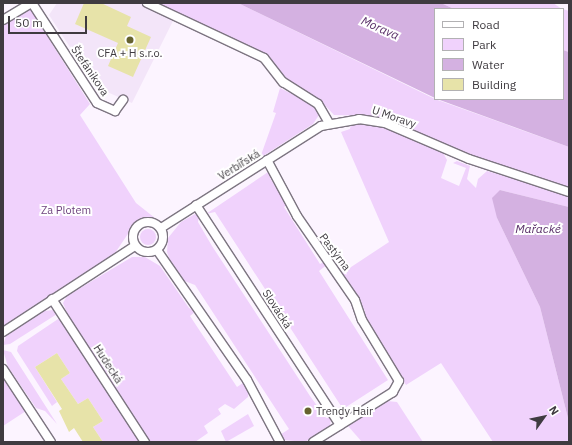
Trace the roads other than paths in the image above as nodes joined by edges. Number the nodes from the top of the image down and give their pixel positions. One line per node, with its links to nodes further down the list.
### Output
1 (31, 3): 3 (street, Štefánikova); 4 (street, Štefánikova)
2 (147, 3): 5 (street)
3 (3, 20)
4 (123, 100)
5 (328, 123): 6 (street, Verbířská); 7 (street, U Moravy)
6 (267, 160): 8 (street, Verbířská); 15 (street, Pastýrna)
7 (569, 192)
8 (196, 205): 9 (street, Verbířská); 15 (street, Slovácká)
9 (161, 228): 10 (street); 11 (street)
10 (135, 246): 11 (street); 12 (street)
11 (157, 250): 18 (street)
12 (52, 299): 13 (street); 17 (street, Hudecká)
13 (3, 332)
14 (3, 369): 16 (street)
15 (340, 425): 19 (street)
16 (51, 442)
17 (145, 442)
18 (280, 442)
19 (313, 442)

